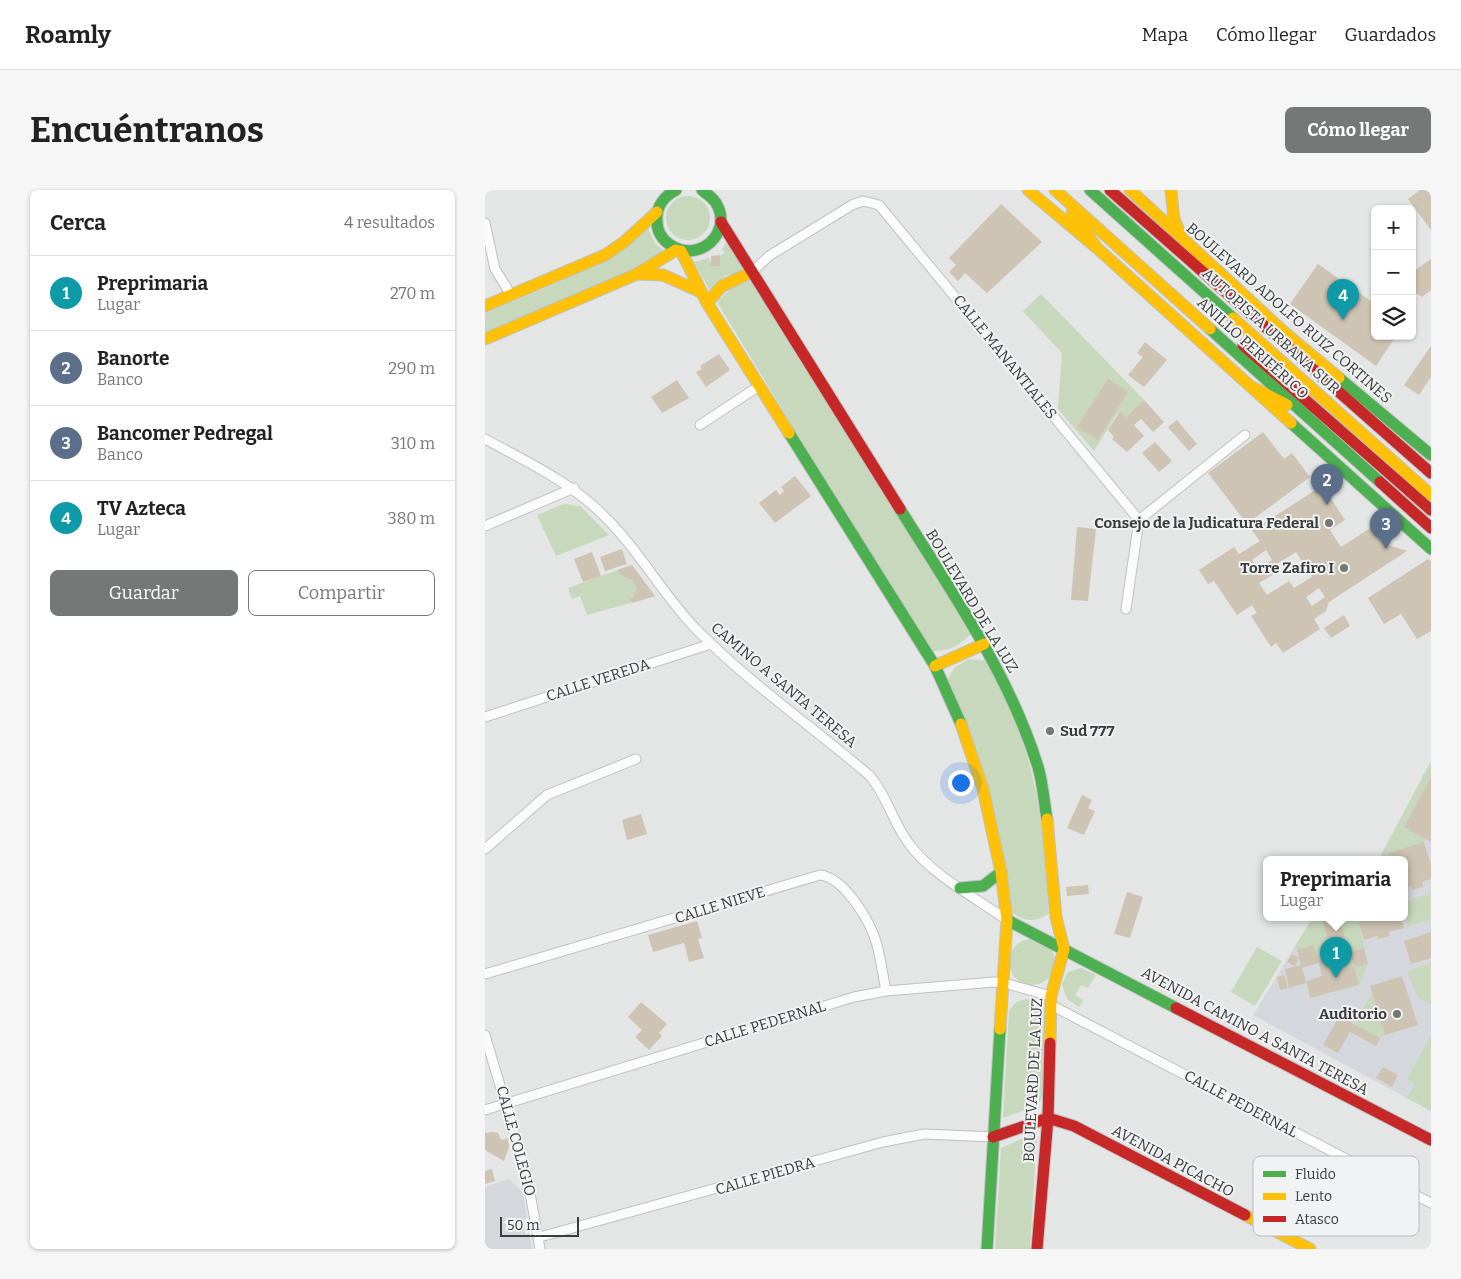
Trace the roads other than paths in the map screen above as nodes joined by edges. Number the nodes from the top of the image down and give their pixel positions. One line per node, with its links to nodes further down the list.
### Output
1 (676, 190): 14 (main road)
2 (702, 190): 12 (main road)
3 (719, 190): 12 (main road)
4 (1028, 190): 18 (main road)
5 (1055, 190): 18 (main road); 29 (main road, ANILLO PERIFÉRICO)
6 (1068, 190): 37 (main road, AUTOPISTA URBANA SUR)
7 (1090, 190): 36 (main road, AUTOPISTA URBANA SUR)
8 (1110, 190): 34 (main road, ANILLO PERIFÉRICO)
9 (1119, 190): 13 (main road)
10 (1129, 190): 13 (main road, BOULEVARD ADOLFO RUIZ CORTINES)
11 (1171, 190): 17 (main road)
12 (719, 207): 15 (main road)
13 (1150, 210): 17 (main road, BOULEVARD ADOLFO RUIZ CORTINES)
14 (657, 212): 19 (main road); 23 (main road)
15 (721, 222): 19 (main road); 20 (main road, BOULEVARD DE LA LUZ)
16 (485, 223): 23 (street)
17 (1184, 242): 33 (main road, BOULEVARD ADOLFO RUIZ CORTINES)
18 (1097, 248): 28 (main road)
19 (678, 250): 21 (main road); 22 (main road)
20 (752, 272): 24 (main road); 38 (street, CALLE MANANTIALES); 44 (main road, BOULEVARD DE LA LUZ)
21 (637, 274): 22 (main road); 26 (main road)
22 (701, 292): 24 (main road)
23 (511, 295): 25 (main road)
24 (707, 303): 27 (main road)
25 (485, 306)
26 (485, 339)
27 (759, 386): 30 (street); 45 (main road)
28 (1250, 386): 29 (main road); 41 (main road)
29 (1306, 414): 40 (main road, ANILLO PERIFÉRICO)
30 (700, 425)
31 (1245, 435): 38 (street)
32 (485, 439): 35 (street, CAMINO A SANTA TERESA)
33 (1431, 455)
34 (1431, 473)
35 (573, 488): 39 (street); 43 (street, CAMINO A SANTA TERESA)
36 (1431, 494)
37 (1431, 510)
38 (1139, 520): 42 (street)
39 (485, 526)
40 (1431, 528)
41 (1431, 549)
42 (1126, 609)
43 (711, 644): 46 (street, CALLE VEREDA); 50 (street, CAMINO A SANTA TERESA)
44 (984, 644): 45 (main road); 52 (main road, BOULEVARD DE LA LUZ)
45 (935, 666): 49 (main road)
46 (485, 717)
47 (637, 759): 48 (street)
48 (485, 849)
49 (1001, 872): 50 (main road); 51 (main road)
50 (960, 888): 51 (street, CAMINO A SANTA TERESA)
51 (1007, 920): 52 (main road, CAMINO A SANTA TERESA); 54 (main road)
52 (1064, 949): 56 (main road, BOULEVARD DE LA LUZ); 62 (main road, AVENIDA CAMINO A SANTA TERESA)
53 (485, 974): 55 (street, CALLE NIEVE)
54 (1004, 983): 55 (street, CALLE PEDERNAL); 56 (street, CALLE PEDERNAL); 61 (main road)
55 (886, 991): 58 (street, CALLE PEDERNAL)
56 (1051, 1001): 60 (main road, BOULEVARD DE LA LUZ); 63 (street, CALLE PEDERNAL)
57 (485, 1035): 58 (street, CALLE COLEGIO)
58 (506, 1104): 59 (street, CALLE PEDERNAL); 68 (street, CALLE COLEGIO)
59 (485, 1110)
60 (1048, 1118): 61 (main road); 66 (main road, AVENIDA PICACHO); 71 (main road, BOULEVARD DE LA LUZ)
61 (993, 1137): 68 (street, CALLE PIEDRA); 70 (main road)
62 (1431, 1140)
63 (1343, 1156)
64 (1419, 1197): 65 (street, CALLE PEDERNAL)
65 (1431, 1203)
66 (1253, 1220)
67 (1284, 1236): 72 (main road, AVENIDA PICACHO)
68 (540, 1238): 69 (street, CALLE COLEGIO)
69 (540, 1249)
70 (987, 1249)
71 (1037, 1249)
72 (1309, 1249)

